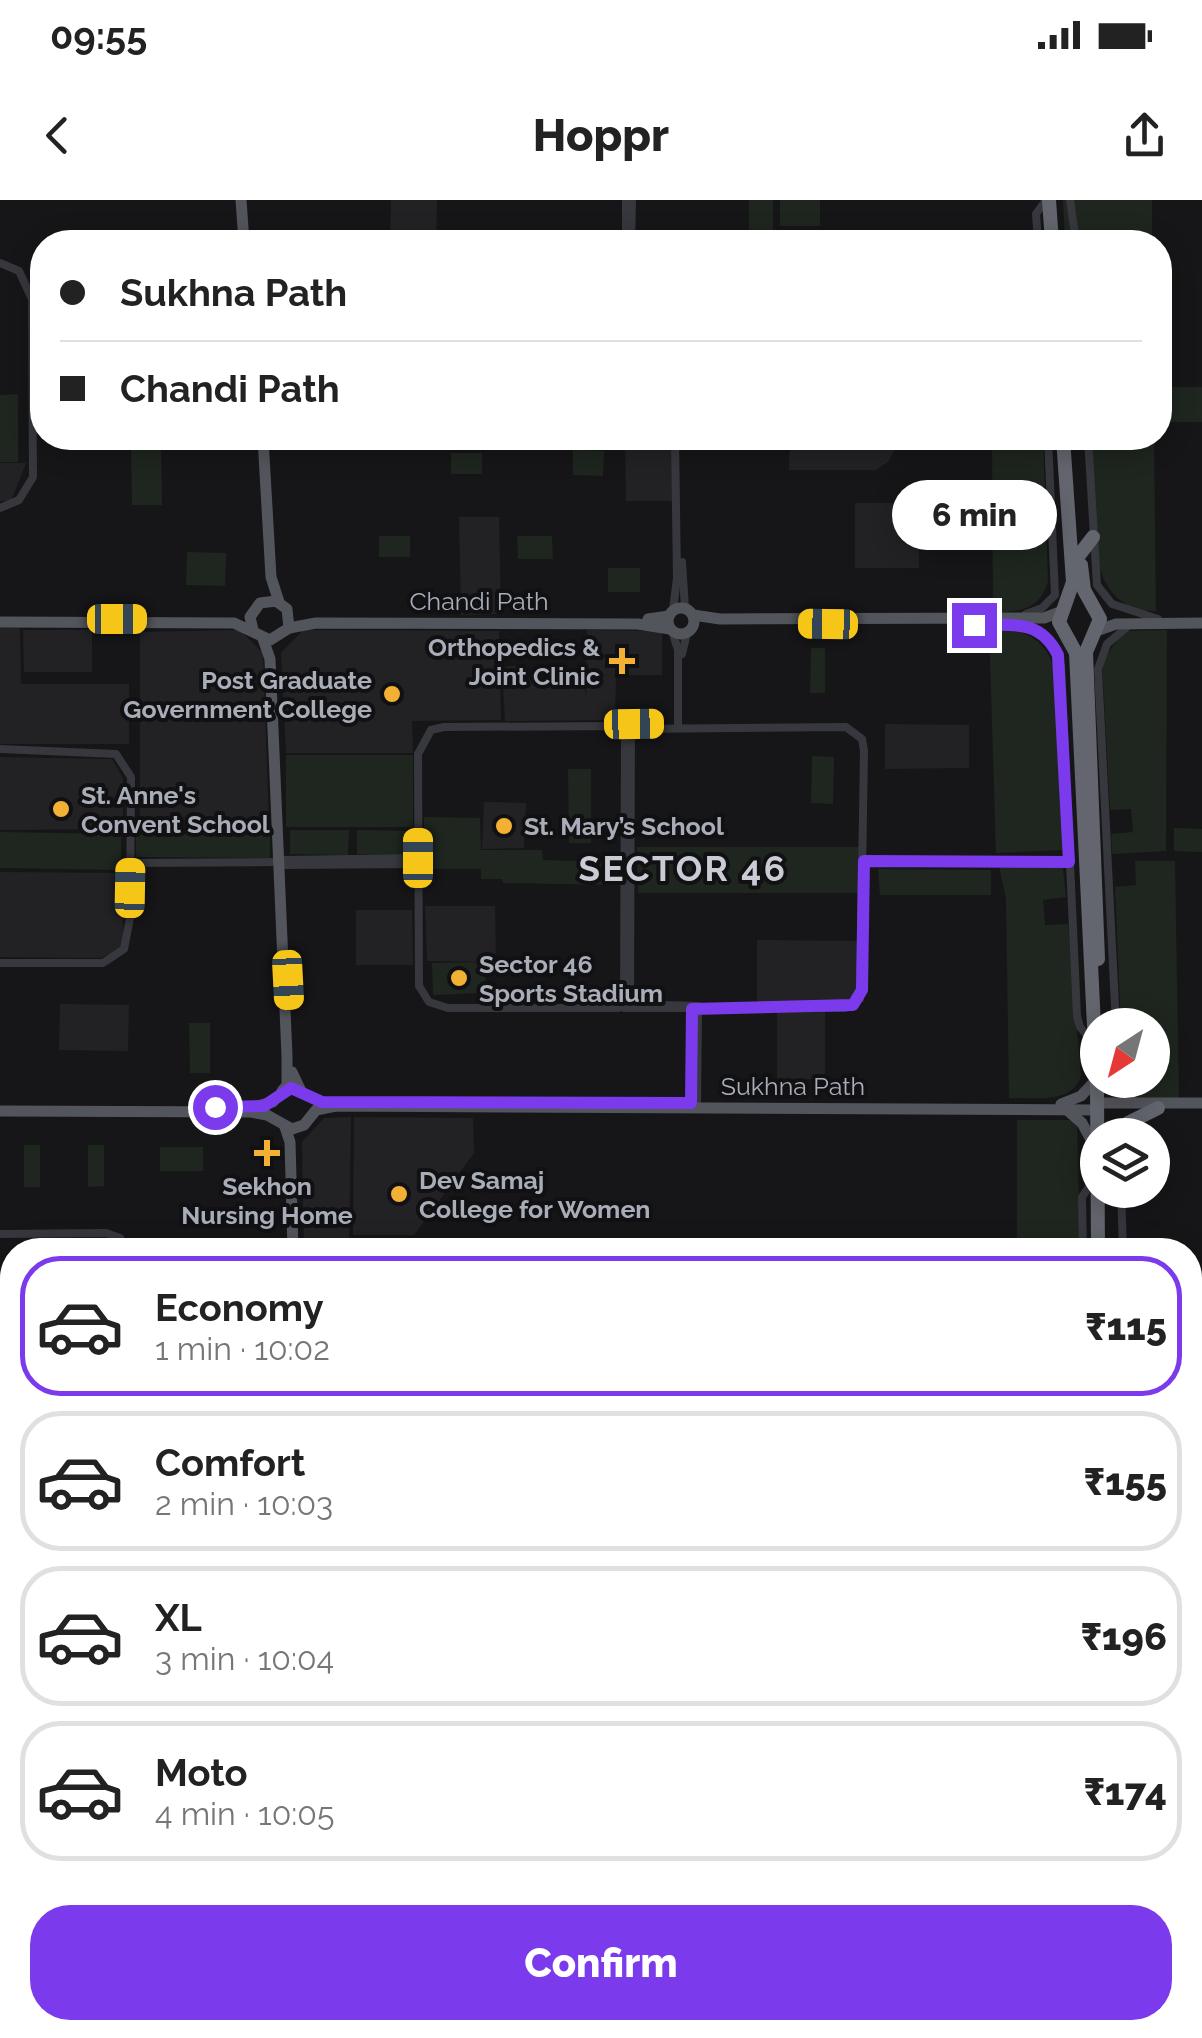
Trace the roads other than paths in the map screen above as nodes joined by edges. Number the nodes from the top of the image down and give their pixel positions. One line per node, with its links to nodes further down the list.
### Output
1 (245, 200): 6 (main road)
2 (629, 200): 7 (street)
3 (1047, 200): 8 (street); 9 (highway)
4 (1058, 200): 10 (highway)
5 (1070, 200): 11 (street)
6 (246, 230)
7 (629, 230)
8 (1037, 230)
9 (1051, 230)
10 (1059, 230)
11 (1074, 230)
12 (0, 262): 13 (street)
13 (30, 288)
14 (34, 450): 22 (street)
15 (261, 450): 26 (main road)
16 (261, 450): 27 (main road)
17 (677, 450): 35 (street)
18 (1049, 450): 24 (street)
19 (1064, 450): 25 (highway)
20 (1072, 450): 25 (highway)
21 (1089, 450): 23 (street)
22 (0, 508)
23 (1093, 537): 25 (highway); 32 (street)
24 (1056, 539): 25 (highway); 31 (street)
25 (1075, 552): 28 (highway); 29 (highway)
26 (279, 602): 27 (main road); 30 (main road)
27 (256, 608): 33 (main road); 41 (main road)
28 (1096, 608): 29 (highway); 32 (main road); 40 (highway)
29 (1061, 610): 31 (main road, Chandi Path); 39 (highway)
30 (289, 614): 35 (main road, Chandi Path); 38 (main road)
31 (1012, 618): 35 (main road, Chandi Path)
32 (1158, 618): 34 (main road)
33 (0, 620): 41 (main road)
34 (1202, 620): 37 (main road)
35 (680, 621): 36 (main road, Chandi Path); 38 (main road, Chandi Path); 46 (street); 46 (street)
36 (1029, 624): 39 (main road, Chandi Path); 45 (street)
37 (1132, 624): 40 (main road); 44 (street)
38 (288, 628): 42 (main road)
39 (1063, 631): 40 (highway); 43 (highway)
40 (1095, 633): 43 (highway)
41 (258, 635): 42 (main road); 52 (main road)
42 (278, 639): 52 (main road)
43 (1082, 682): 44 (street); 45 (street); 57 (highway); 58 (highway)
44 (1102, 700): 59 (street)
45 (1064, 711): 53 (street)
46 (682, 726): 47 (street); 50 (street)
47 (627, 727): 49 (street); 55 (street)
48 (0, 750): 51 (street)
49 (418, 861): 52 (street); 55 (street)
50 (864, 861): 53 (street); 56 (street)
51 (131, 862): 52 (street); 54 (street)
52 (281, 862): 61 (main road); 62 (main road)
53 (1069, 862): 60 (street)
54 (0, 963)
55 (627, 1006): 56 (street)
56 (695, 1008): 68 (street)
57 (1093, 1008)
58 (1100, 1008)
59 (1115, 1008)
60 (1080, 1028)
61 (301, 1090): 62 (main road); 66 (main road)
62 (277, 1096): 72 (main road); 79 (main road)
63 (1080, 1097): 69 (main road)
64 (1100, 1098): 70 (highway)
65 (1131, 1098): 67 (street)
66 (310, 1101): 68 (main road, Sukhna Path); 74 (main road)
67 (1134, 1102): 70 (main road); 71 (main road)
68 (694, 1106): 69 (main road, Sukhna Path); 74 (main road, Sukhna Path)
69 (1063, 1106): 70 (main road, Sukhna Path); 78 (main road)
70 (1100, 1106): 73 (main road); 75 (highway); 76 (highway)
71 (1202, 1106): 73 (main road)
72 (0, 1108): 79 (main road)
73 (1158, 1108): 77 (highway)
74 (311, 1115): 80 (main road)
75 (1099, 1118)
76 (1102, 1118)
77 (1138, 1118)
78 (1080, 1121)
79 (280, 1123): 80 (main road); 87 (main road)
80 (300, 1127): 88 (main road)
81 (1082, 1208): 89 (street)
82 (1097, 1208): 90 (highway)
83 (1107, 1208): 91 (highway)
84 (1122, 1208): 92 (street)
85 (0, 1234): 86 (street)
86 (120, 1238)
87 (294, 1238)
88 (295, 1238)
89 (1083, 1238)
90 (1098, 1238)
91 (1108, 1238)
92 (1123, 1238)

